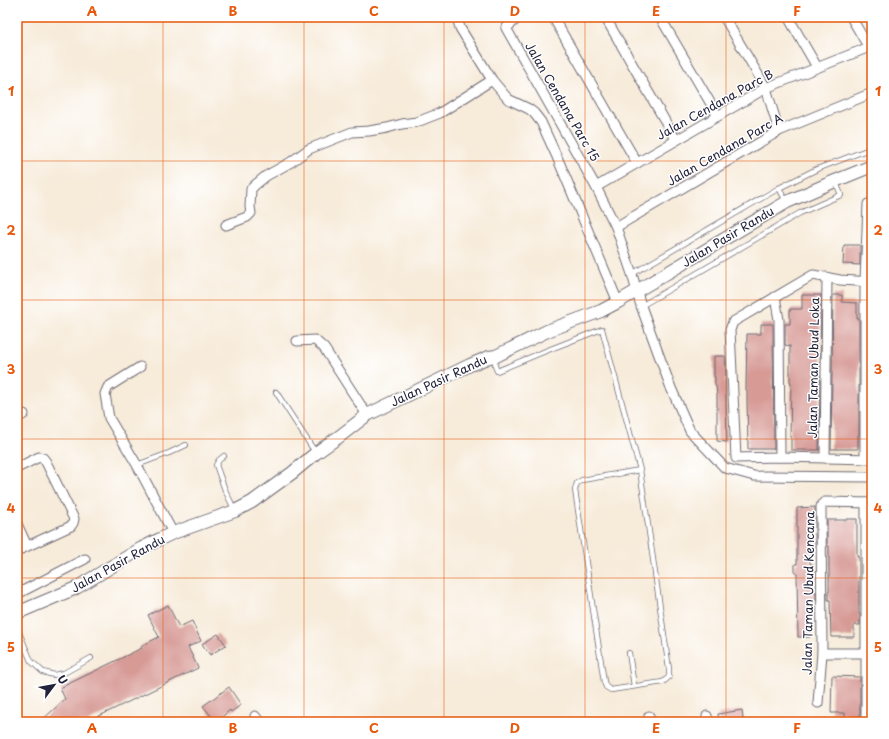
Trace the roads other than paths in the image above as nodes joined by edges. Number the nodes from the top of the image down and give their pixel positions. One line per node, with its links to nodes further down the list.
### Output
1 (457, 17): 11 (street)
2 (519, 17): 21 (street, Jalan Cendana Parc 15)
3 (553, 17): 18 (street)
4 (605, 17): 16 (street)
5 (660, 17): 14 (street)
6 (724, 17): 12 (street)
7 (788, 17): 10 (street)
8 (851, 17): 9 (street)
9 (871, 47): 10 (street, Jalan Cendana Parc B)
10 (818, 68): 12 (street, Jalan Cendana Parc B)
11 (492, 80): 25 (street); 32 (street)
12 (766, 88): 14 (street, Jalan Cendana Parc B); 15 (street)
13 (872, 93): 15 (street, Jalan Cendana Parc A)
14 (718, 116): 16 (street, Jalan Cendana Parc B)
15 (779, 131): 26 (street, Jalan Cendana Parc A)
16 (676, 140): 18 (street, Jalan Cendana Parc B)
17 (872, 148): 22 (lane)
18 (636, 163): 21 (street, Jalan Cendana Parc B)
19 (872, 166): 20 (main road, Jalan Pasir Randu)
20 (835, 181): 23 (main road, Jalan Pasir Randu); 33 (lane)
21 (596, 187): 26 (street, Jalan Cendana Parc 15)
22 (779, 188): 23 (lane); 27 (lane)
23 (787, 202): 30 (main road, Jalan Pasir Randu)
24 (868, 204): 29 (street, Jalan Taman Ubud Loka)
25 (226, 225)
26 (616, 227): 27 (street, Jalan Cendana Parc 15)
27 (632, 274): 30 (street, Jalan Cendana Parc 15)
28 (827, 277): 29 (street, Jalan Taman Ubud Loka); 31 (street, Jalan Taman Ubud Loka); 43 (street, Jalan Taman Ubud Loka)
29 (869, 282): 44 (street, Jalan Taman Ubud Loka)
30 (636, 291): 32 (main road, Jalan Pasir Randu); 33 (street, Jalan Cendana Parc 15)
31 (775, 297): 42 (street); 42 (street, Jalan Taman Ubud Loka)
32 (618, 302): 35 (main road, Jalan Pasir Randu)
33 (641, 306): 48 (street, Jalan Cendana Parc 15)
34 (297, 341): 38 (street)
35 (496, 356): 38 (main road, Jalan Pasir Randu); 47 (lane)
36 (140, 367): 45 (street)
37 (276, 392): 40 (lane)
38 (367, 415): 40 (main road, Jalan Pasir Randu)
39 (186, 445): 45 (lane)
40 (316, 453): 50 (main road, Jalan Pasir Randu)
41 (224, 456): 50 (lane)
42 (780, 458): 43 (street, Jalan Taman Ubud Loka)
43 (825, 458): 44 (street, Jalan Taman Ubud Loka)
44 (869, 459)
45 (137, 465): 52 (street)
46 (17, 468): 53 (street)
47 (640, 470): 63 (lane); 63 (lane)
48 (872, 477)
49 (869, 503): 60 (street, Jalan Taman Ubud Kencana); 61 (street, Jalan Taman Ubud Kencana)
50 (236, 511): 52 (main road, Jalan Pasir Randu)
51 (17, 524): 53 (street)
52 (173, 533): 57 (main road, Jalan Pasir Randu)
53 (27, 546): 54 (street)
54 (17, 551)
55 (85, 559): 56 (street)
56 (17, 594)
57 (17, 613)
58 (17, 628): 62 (lane)
59 (629, 653): 63 (lane)
60 (822, 653): 61 (street); 64 (street, Jalan Taman Ubud Kencana)
61 (869, 653): 65 (street, Jalan Taman Ubud Kencana)
62 (91, 658)
63 (634, 686)
64 (818, 703)
65 (866, 722)

